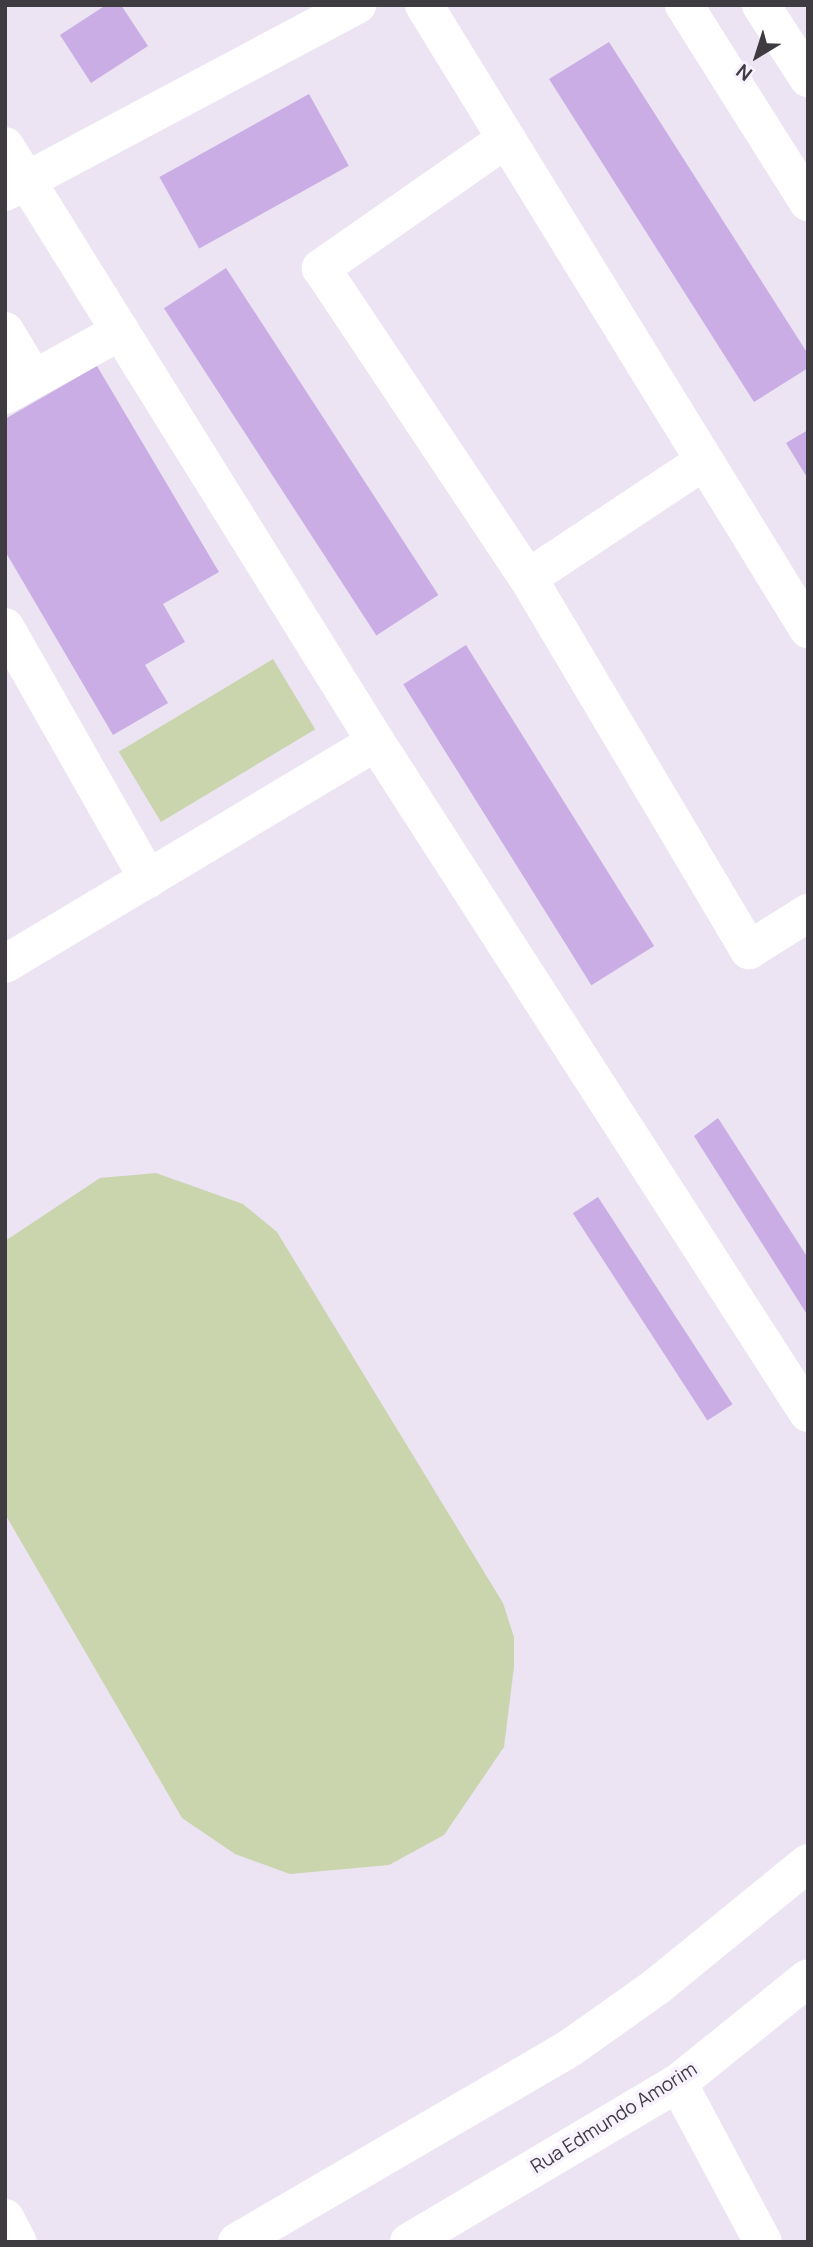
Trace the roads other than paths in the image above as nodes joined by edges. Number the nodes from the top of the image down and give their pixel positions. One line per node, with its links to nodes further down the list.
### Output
1 (357, 5): 8 (street)
2 (424, 5): 6 (street)
3 (684, 5): 9 (street)
4 (761, 5): 5 (street)
5 (808, 78)
6 (506, 139): 13 (street); 14 (street)
7 (5, 146): 8 (street)
8 (16, 186): 11 (street)
9 (808, 202)
10 (5, 331): 12 (street)
11 (121, 331): 12 (street); 17 (street)
12 (20, 387)
13 (704, 461): 14 (street); 16 (street)
14 (528, 578): 19 (street)
15 (5, 627): 18 (street)
16 (808, 629)
17 (376, 742): 18 (street); 21 (street)
18 (148, 878): 20 (street)
19 (808, 914)
20 (5, 964)
21 (808, 1413)
22 (808, 1863): 27 (street)
23 (808, 1978): 24 (street, Rua Edmundo Amorim)
24 (678, 2083): 28 (street, Rua Edmundo Amorim); 29 (street)
25 (5, 2218): 26 (street)
26 (18, 2242)
27 (237, 2242)
28 (409, 2242)
29 (763, 2242)

